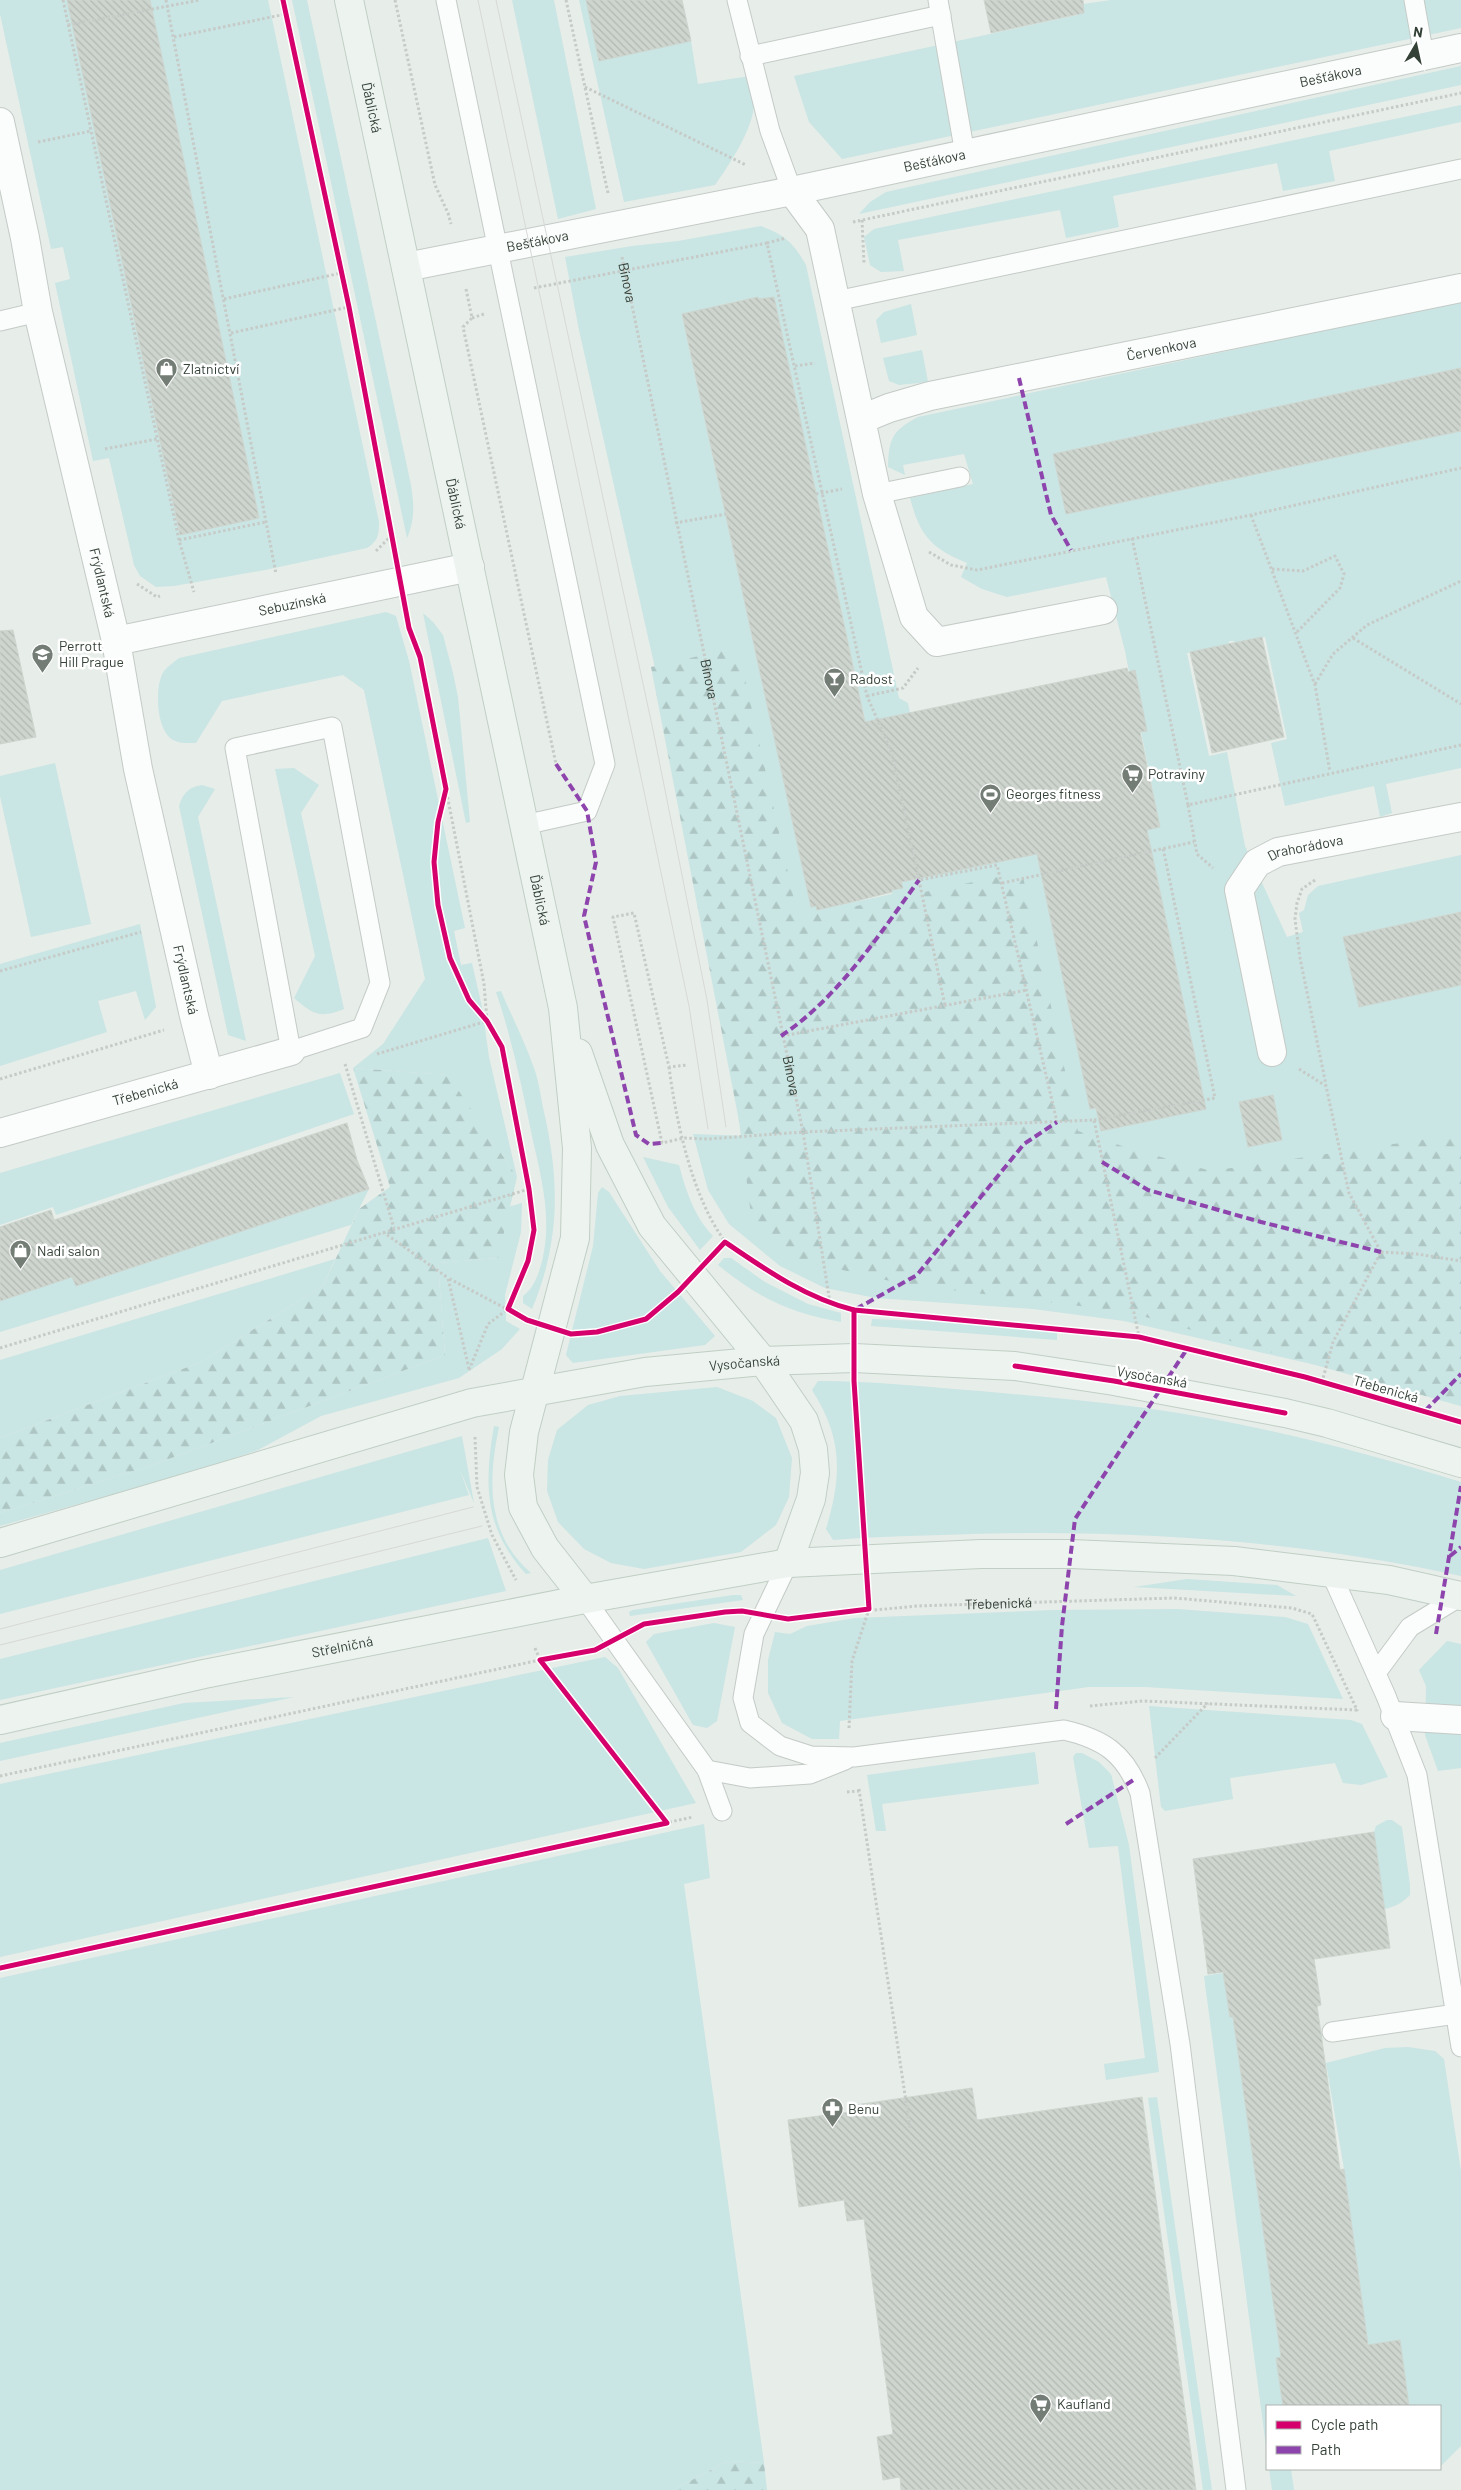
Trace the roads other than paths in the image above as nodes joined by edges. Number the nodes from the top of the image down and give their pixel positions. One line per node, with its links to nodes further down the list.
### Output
1 (349, 0): 14 (main road, Ďáblická)
2 (446, 0): 13 (lane)
3 (737, 0): 7 (lane)
4 (1414, 0): 8 (lane)
5 (940, 8): 7 (lane); 10 (lane)
6 (1461, 48): 8 (street, Bešťákova)
7 (750, 56): 12 (lane)
8 (1424, 56): 10 (street, Bešťákova)
9 (0, 122): 17 (street, Frýdlantská)
10 (965, 154): 12 (street, Bešťákova)
11 (1461, 169): 16 (lane)
12 (792, 191): 13 (street, Bešťákova); 16 (street)
13 (499, 249): 14 (street, Bešťákova); 26 (lane)
14 (406, 267): 22 (main road, Ďáblická)
15 (1461, 288): 19 (street, Červenkova)
16 (836, 301): 19 (street)
17 (38, 312): 18 (lane); 24 (street, Frýdlantská)
18 (0, 321)
19 (862, 419): 21 (street)
20 (960, 477): 21 (lane)
21 (877, 494): 23 (street)
22 (470, 568): 24 (street, Sebuzínská); 26 (main road, Ďáblická)
23 (1102, 610)
24 (116, 641): 30 (street, Frýdlantská)
25 (1461, 817): 29 (street, Drahorádova)
26 (524, 825): 27 (main road, Ďáblická)
27 (563, 1008): 32 (main road); 33 (main road)
28 (291, 1051): 28 (lane); 30 (street, Třebenická)
29 (1272, 1052)
30 (210, 1075): 31 (street, Třebenická)
31 (0, 1133)
32 (763, 1362): 33 (main road, Vysočanská); 34 (main road, Vysočanská); 36 (main road)
33 (535, 1392): 35 (main road); 39 (main road)
34 (1461, 1463)
35 (0, 1542)
36 (788, 1563): 37 (main road); 39 (main road, Střelničná); 44 (lane)
37 (1331, 1572): 38 (main road); 40 (lane)
38 (1461, 1596): 40 (lane)
39 (585, 1599): 42 (main road, Střelničná); 45 (lane)
40 (1376, 1673): 41 (lane)
41 (1395, 1716): 43 (street); 47 (lane)
42 (0, 1720)
43 (1461, 1720)
44 (854, 1757): 45 (lane); 50 (lane)
45 (707, 1770): 46 (lane)
46 (722, 1811)
47 (1456, 2014): 48 (lane); 49 (lane)
48 (1332, 2032)
49 (1461, 2047)
50 (1236, 2490)

